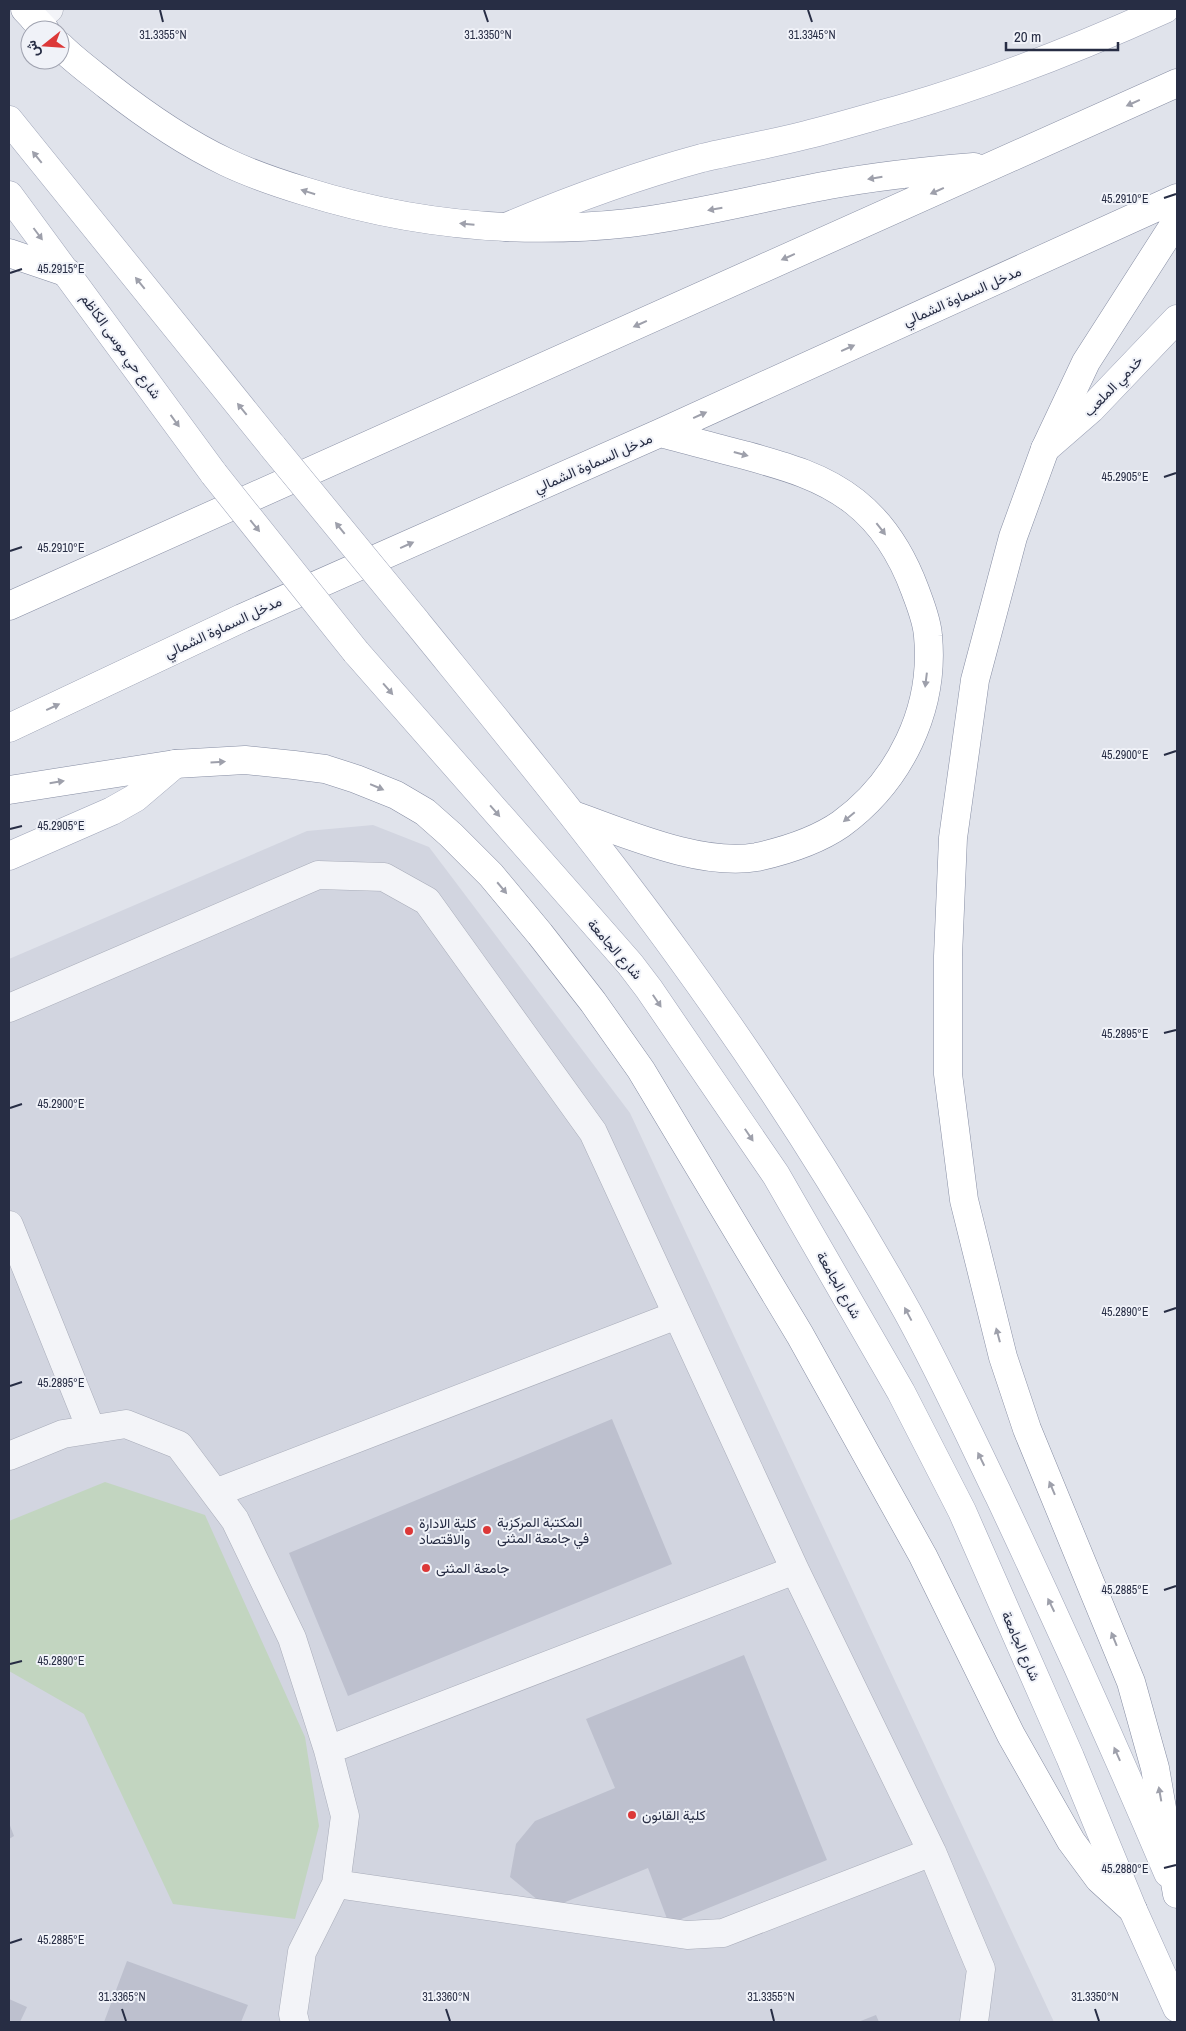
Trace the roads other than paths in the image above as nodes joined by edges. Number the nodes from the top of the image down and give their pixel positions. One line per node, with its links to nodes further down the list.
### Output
1 (1165, 9): 9 (main road)
2 (70, 56): 9 (main road, one-way to 2)
3 (1177, 83): 5 (main road, one-way to 5)
4 (9, 120): 22 (main road, one-way to 4, bridge)
5 (993, 166): 9 (main road, one-way to 9); 15 (main road, one-way to 15)
6 (9, 195): 11 (main road, شارع حي موسى الكاظم, one-way to 11)
7 (1177, 198): 13 (main road, مدخل السماوة الشمالي, one-way to 7)
8 (1177, 220): 14 (main road)
9 (506, 227)
10 (9, 253): 11 (main road)
11 (68, 273): 18 (main road, شارع حي موسى الكاظم, one-way to 18, bridge)
12 (1177, 318): 14 (main road, خدمي الملعب)
13 (660, 433): 19 (main road, مدخل السماوة الشمالي, one-way to 13); 22 (main road, one-way to 22)
14 (1045, 449): 34 (main road, one-way to 14)
15 (38, 592): 16 (main road); 17 (main road)
16 (9, 596)
17 (9, 606)
18 (356, 652): 35 (main road, شارع الجامعة, one-way to 35)
19 (9, 728)
20 (176, 764): 21 (main road, one-way to 20); 23 (main road); 35 (main road, one-way to 35)
21 (9, 790)
22 (572, 816): 34 (main road, one-way to 22)
23 (9, 856)
24 (9, 1008): 26 (lane)
25 (9, 1225): 27 (lane)
26 (677, 1315): 29 (lane); 30 (lane)
27 (91, 1429): 28 (lane); 29 (lane)
28 (9, 1456)
29 (215, 1493): 31 (lane)
30 (796, 1570): 31 (lane); 32 (lane)
31 (328, 1750): 33 (lane)
32 (932, 1852): 33 (lane); 38 (lane)
33 (336, 1884): 37 (lane)
34 (1177, 1895)
35 (1133, 1910): 36 (main road, شارع الجامعة)
36 (1177, 2008)
37 (295, 2022)
38 (974, 2022)

